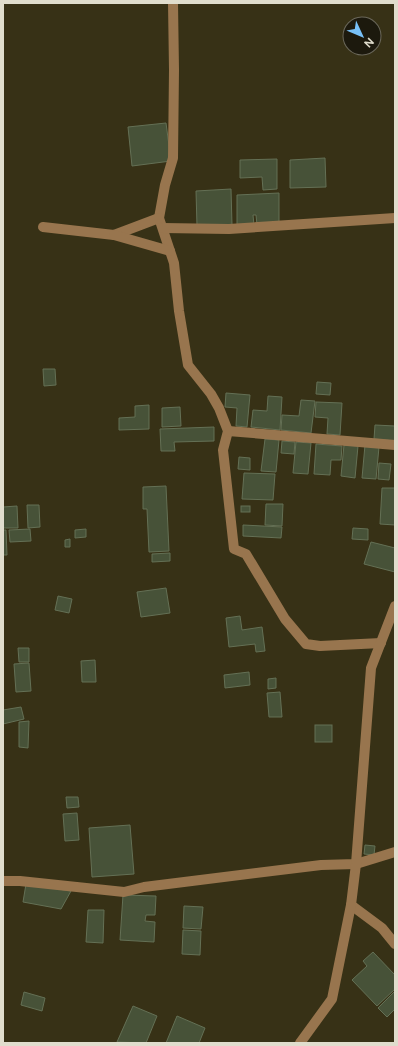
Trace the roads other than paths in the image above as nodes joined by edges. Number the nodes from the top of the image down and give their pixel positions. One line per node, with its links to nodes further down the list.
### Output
1 (172, 3): 2 (street)
2 (159, 218): 5 (street); 6 (street)
3 (395, 218): 5 (street)
4 (43, 227): 6 (street)
5 (163, 228): 7 (street)
6 (114, 235): 7 (street)
7 (170, 252): 8 (street)
8 (228, 431): 9 (street); 11 (street)
9 (395, 446)
10 (395, 606): 11 (street)
11 (381, 643): 13 (street)
12 (395, 852): 13 (street)
13 (356, 864): 14 (street); 15 (street)
14 (3, 882)
15 (350, 905): 16 (street); 17 (street)
16 (395, 944)
17 (302, 1042)

